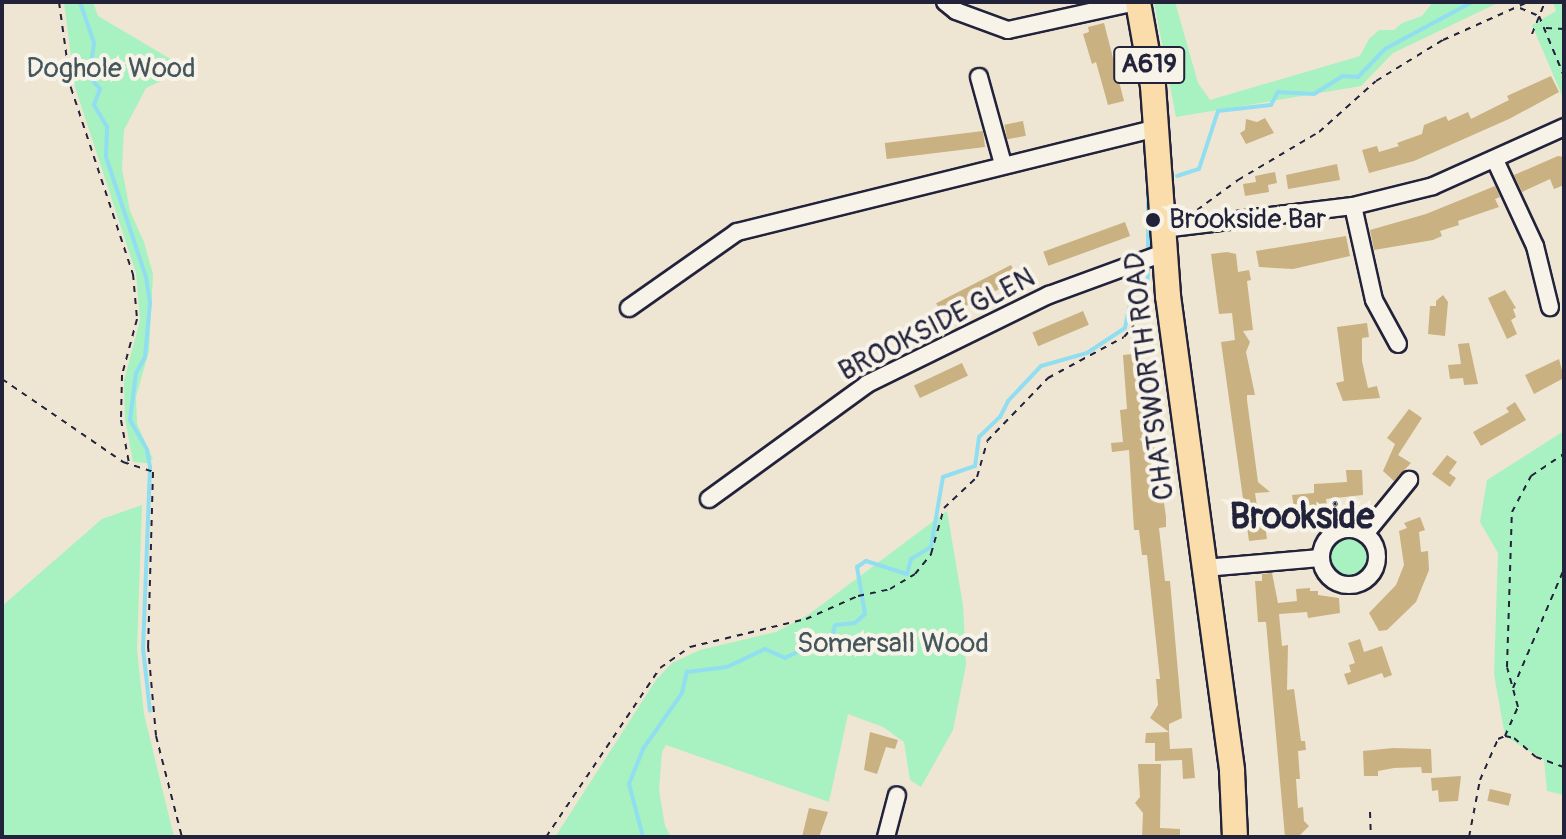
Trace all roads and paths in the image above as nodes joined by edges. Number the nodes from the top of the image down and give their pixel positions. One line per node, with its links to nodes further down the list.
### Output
1 (59, 2): 26 (path)
2 (945, 2): 3 (street)
3 (1136, 2): 14 (highway, CHATSWORTH ROAD / A619)
4 (1528, 2): 6 (path)
5 (1545, 2): 7 (path)
6 (1519, 7): 7 (path); 18 (path)
7 (1539, 16): 8 (path); 10 (path)
8 (1545, 28): 9 (path); 11 (path)
9 (1564, 29)
10 (1532, 34)
11 (1564, 76)
12 (979, 77): 16 (street)
13 (1564, 127): 15 (street, BROOKSIDE GLEN)
14 (1156, 128): 16 (street); 19 (highway, CHATSWORTH ROAD / A619)
15 (1495, 160): 17 (street, BROOKSIDE GLEN); 21 (street)
16 (1003, 164): 22 (street)
17 (1353, 206): 19 (street, BROOKSIDE GLEN); 23 (street)
18 (1189, 214)
19 (1164, 241): 20 (highway, CHATSWORTH ROAD / A619); 28 (street, BROOKSIDE GLEN)
20 (1168, 296): 31 (highway, CHATSWORTH ROAD / A619); 39 (path)
21 (1550, 307)
22 (629, 308)
23 (1398, 344)
24 (2, 379): 26 (path)
25 (1564, 454): 33 (path)
26 (129, 464): 38 (path)
27 (1409, 480): 29 (street)
28 (709, 499)
29 (1365, 534): 30 (street); 30 (street)
30 (1321, 558): 31 (street)
31 (1204, 568): 41 (highway, CHATSWORTH ROAD / A619)
32 (1564, 569): 33 (path)
33 (1513, 690): 34 (path)
34 (1505, 736): 35 (path); 43 (path)
35 (1564, 767)
36 (897, 795): 40 (street)
37 (1370, 812): 42 (path)
38 (182, 837)
39 (546, 837)
40 (886, 837)
41 (1235, 837)
42 (1371, 837)
43 (1469, 837)

